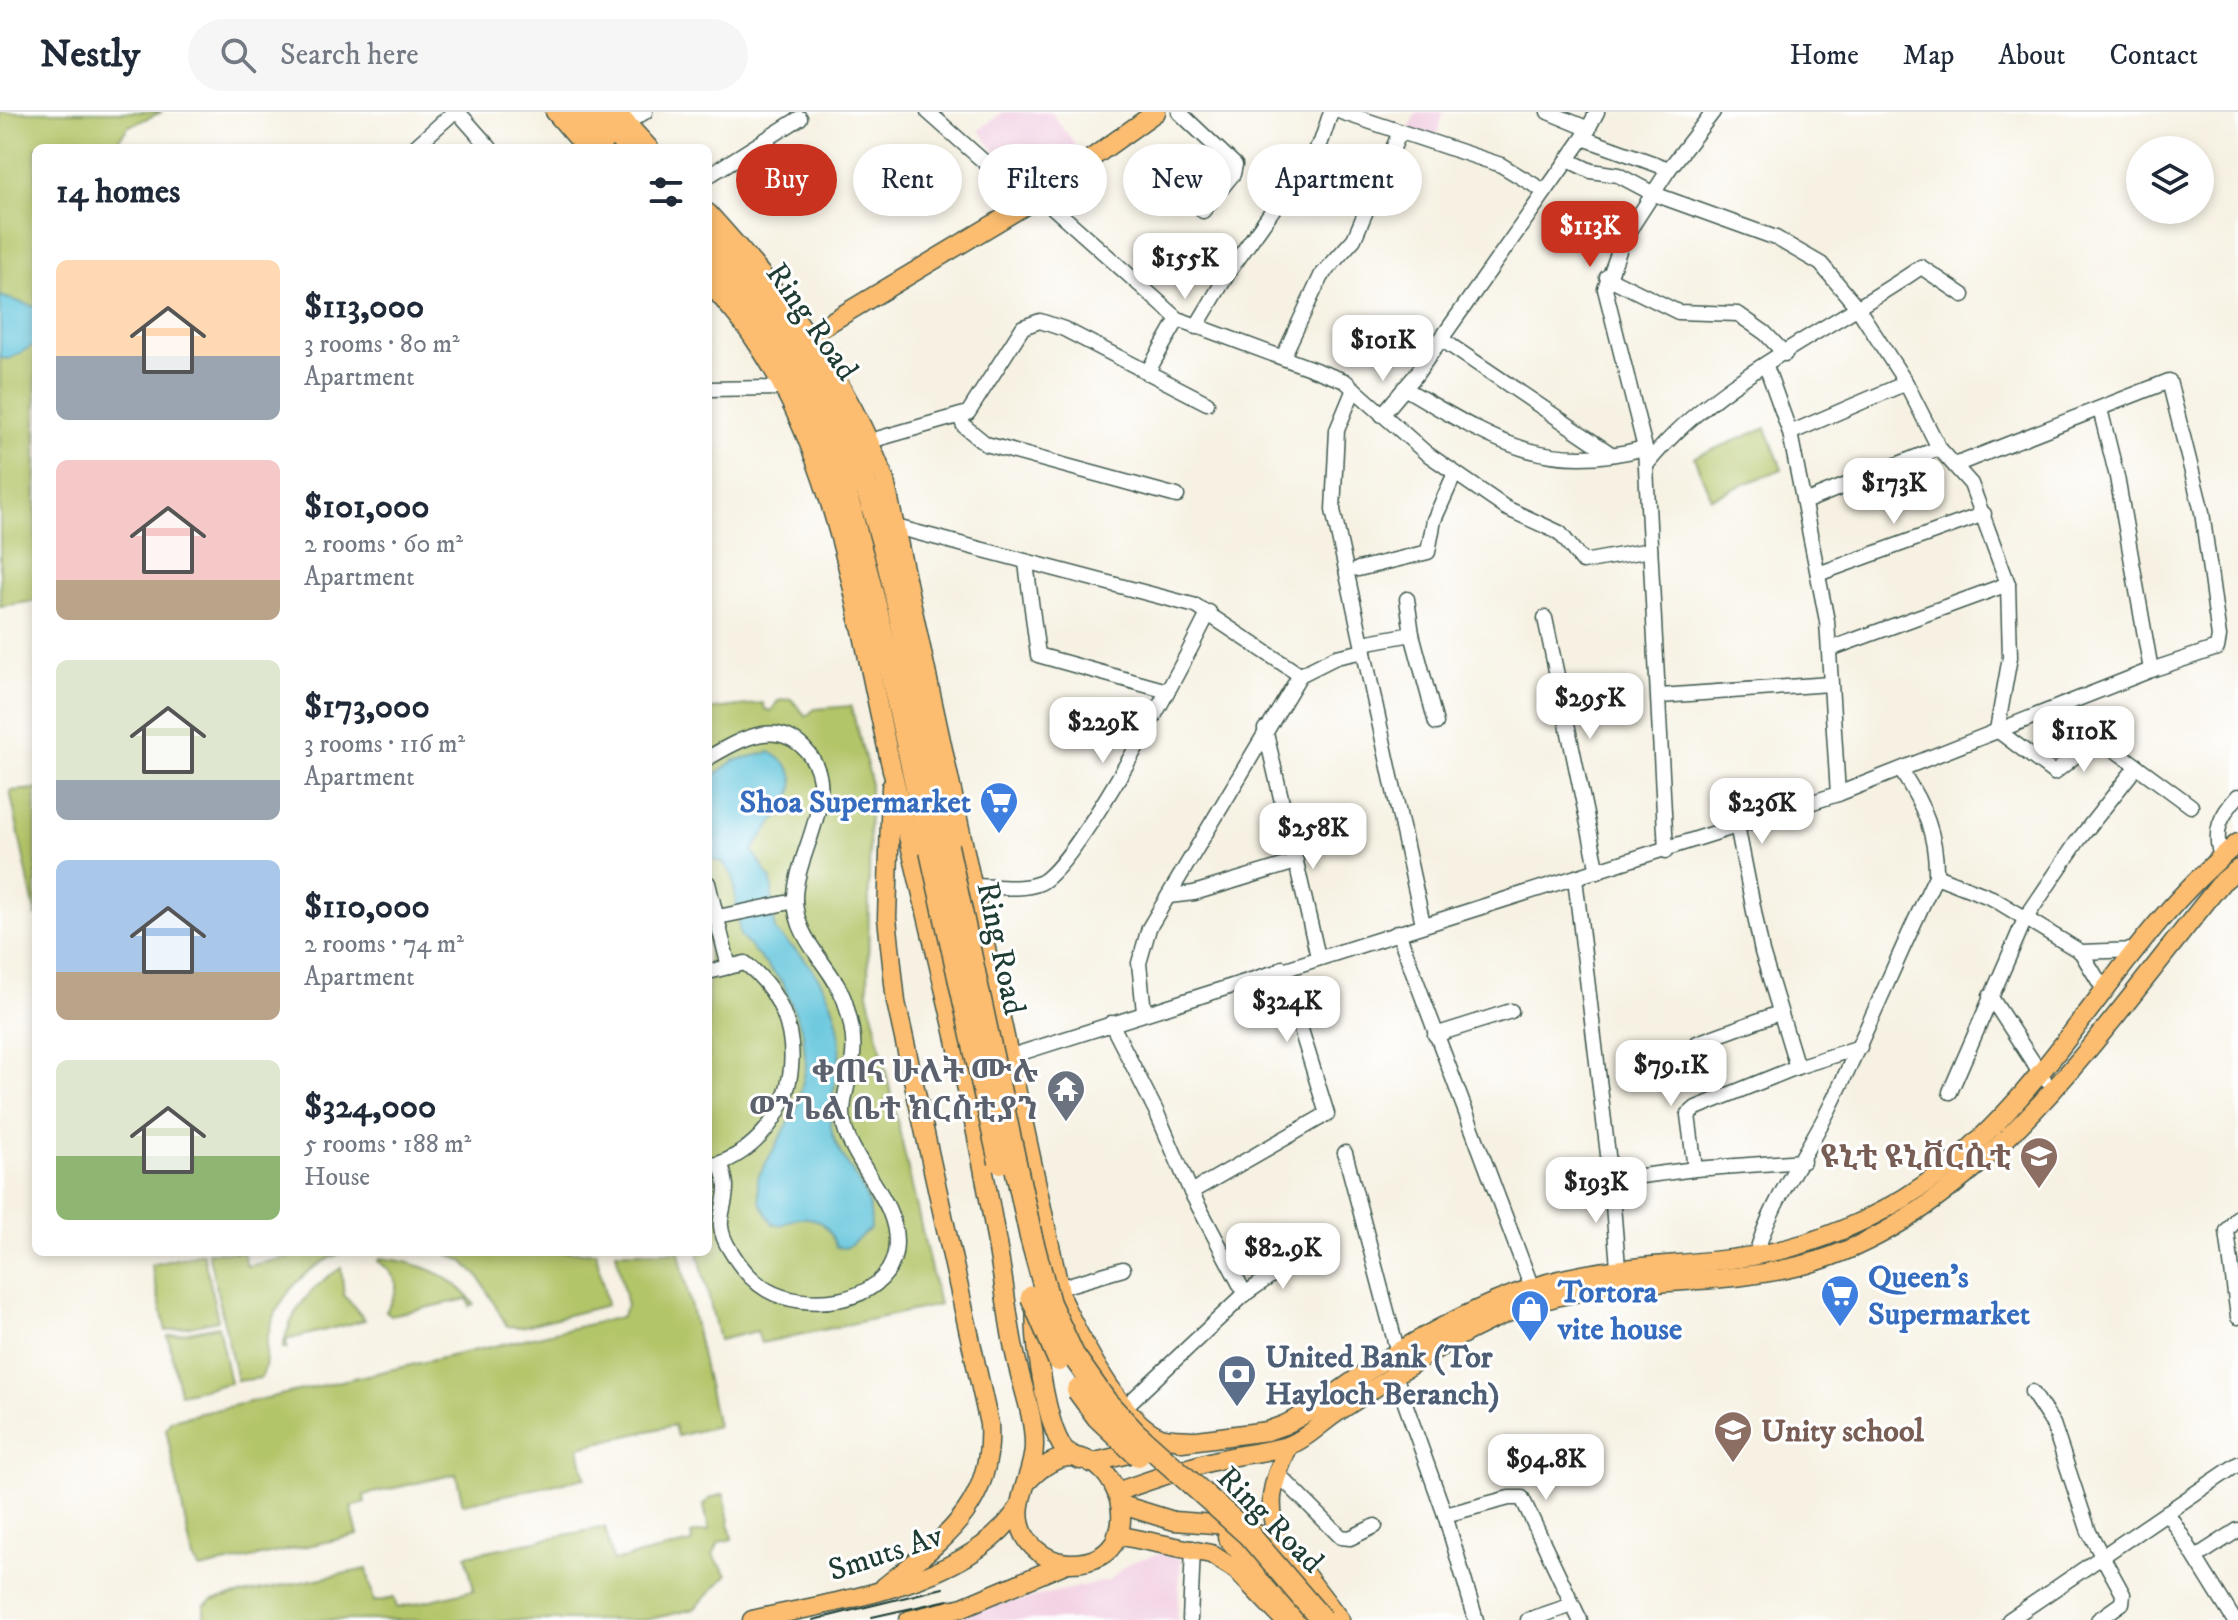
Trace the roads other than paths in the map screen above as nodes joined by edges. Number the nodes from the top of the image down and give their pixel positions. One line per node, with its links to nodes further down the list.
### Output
1 (456, 112): 19 (street); 20 (street)
2 (555, 112): 21 (main road)
3 (576, 112): 22 (highway)
4 (596, 112): 23 (highway)
5 (645, 112): 15 (street)
6 (928, 112): 28 (street)
7 (1140, 112): 25 (main road)
8 (1156, 112): 27 (main road)
9 (1179, 112): 26 (street)
10 (1331, 112): 44 (street)
11 (1341, 112): 17 (street)
12 (1548, 112): 18 (street)
13 (1597, 112): 18 (street)
14 (1713, 112): 30 (street)
15 (621, 118): 24 (main road)
16 (800, 118): 31 (street)
17 (1400, 132): 32 (street); 48 (street)
18 (1586, 133): 29 (street); 30 (street)
19 (419, 144)
20 (486, 144)
21 (583, 144)
22 (604, 144)
23 (625, 144)
24 (645, 144)
25 (1099, 144)
26 (1213, 144)
27 (1107, 146)
28 (978, 153)
29 (1568, 160): 32 (street); 33 (street)
30 (1669, 169): 33 (street)
31 (712, 173)
32 (1544, 191): 46 (street)
33 (1654, 194): 39 (street); 42 (street)
34 (1000, 216): 45 (main road)
35 (1055, 216): 43 (street)
36 (712, 218): 45 (main road)
37 (712, 239): 76 (highway, Ring Road)
38 (712, 264): 72 (highway, Ring Road)
39 (1607, 277): 47 (street); 62 (street)
40 (712, 286): 52 (main road, Ring Road)
41 (1963, 295): 42 (street)
42 (1857, 307): 47 (street); 51 (street)
43 (1178, 319): 44 (street); 50 (street)
44 (1196, 327): 48 (street)
45 (807, 332): 61 (main road)
46 (1441, 339): 53 (street); 64 (street)
47 (1785, 354): 49 (street)
48 (1283, 357): 55 (street)
49 (1766, 366): 60 (street); 65 (street)
50 (1147, 373): 56 (street); 59 (street)
51 (1906, 383): 60 (street); 63 (street)
52 (782, 388): 54 (street); 82 (main road, Ring Road)
53 (1404, 388): 58 (street); 64 (street)
54 (712, 389)
55 (1354, 389): 58 (street); 85 (street)
56 (1207, 403)
57 (2100, 409): 66 (street); 87 (street); 87 (street)
58 (1382, 415): 67 (street)
59 (960, 417): 61 (street); 68 (street)
60 (1790, 433): 69 (street)
61 (870, 441): 71 (main road)
62 (1645, 448): 64 (street); 65 (street)
63 (1939, 448): 66 (street); 69 (street)
64 (1611, 454)
65 (1647, 464): 73 (street)
66 (1955, 465): 70 (street)
67 (1455, 473): 73 (street); 75 (street)
68 (1177, 496)
69 (1804, 502): 77 (street)
70 (1984, 514): 77 (street); 78 (street)
71 (896, 527): 74 (street); 84 (main road)
72 (860, 548): 82 (highway); 104 (highway)
73 (1650, 550): 91 (street)
74 (1026, 563): 80 (street); 90 (street)
75 (1358, 569)
76 (889, 574): 84 (highway); 104 (highway, Ring Road)
77 (1818, 574): 86 (street)
78 (2008, 584): 86 (street); 94 (street)
79 (1407, 599): 83 (street)
80 (1209, 612): 88 (street); 90 (street)
81 (1545, 618): 109 (street)
82 (861, 622): 98 (main road, Ring Road)
83 (1412, 634): 85 (street); 92 (street)
84 (918, 635): 112 (main road)
85 (1363, 647): 88 (street); 118 (street)
86 (1830, 649): 89 (street)
87 (2151, 670): 94 (street)
88 (1300, 675): 93 (street)
89 (1830, 684): 91 (street); 99 (street)
90 (1167, 691): 112 (street)
91 (1660, 696): 105 (street)
92 (1436, 723)
93 (1265, 729): 107 (street); 114 (street)
94 (1997, 730): 96 (street); 97 (street)
95 (712, 756): 115 (street)
96 (2137, 766): 101 (street); 117 (street)
97 (1902, 772): 99 (street); 110 (street)
98 (893, 773): 166 (main road, Ring Road); 179 (main road)
99 (1838, 794): 102 (street)
100 (2238, 796): 106 (street)
101 (2191, 806)
102 (1737, 825): 105 (street); 130 (street)
103 (2238, 843): 106 (main road)
104 (939, 848): 185 (highway, Ring Road, bridge); 186 (highway, Ring Road, bridge)
105 (1666, 851): 109 (street)
106 (2221, 857): 120 (main road)
107 (1296, 862): 114 (street); 122 (street)
108 (2238, 869): 138 (main road)
109 (1598, 872): 111 (street)
110 (1936, 876): 117 (street); 134 (street)
111 (1575, 878): 118 (street); 144 (street)
112 (973, 886): 135 (main road)
113 (712, 891): 116 (street)
114 (1169, 896): 129 (street)
115 (795, 901): 116 (street); 142 (street)
116 (724, 916): 123 (street)
117 (2025, 919): 121 (street); 127 (street)
118 (1423, 924): 119 (street)
119 (1398, 932): 122 (street); 132 (street)
120 (2135, 950): 121 (street); 126 (main road)
121 (2081, 952): 126 (street)
122 (1318, 957): 124 (street)
123 (729, 967): 125 (street); 142 (street)
124 (1282, 968): 129 (street); 145 (street)
125 (712, 971)
126 (2104, 990): 137 (main road)
127 (1990, 996): 137 (street); 139 (street)
128 (1511, 1011): 132 (street)
129 (1144, 1012): 131 (street)
130 (1779, 1013): 133 (street); 136 (street)
131 (1111, 1023): 135 (street); 145 (street)
132 (1435, 1035): 153 (street)
133 (1697, 1043)
134 (1860, 1047): 136 (street); 141 (street)
135 (1008, 1057): 147 (main road)
136 (1797, 1067): 143 (street)
137 (2040, 1071): 138 (street); 148 (main road)
138 (2050, 1091): 156 (main road)
139 (1950, 1092)
140 (1345, 1153): 157 (street)
141 (1803, 1161): 143 (street); 148 (street)
142 (714, 1164)
143 (1695, 1169): 144 (street)
144 (1611, 1180): 150 (street)
145 (1191, 1192): 154 (street)
146 (2238, 1217): 155 (street)
147 (1048, 1246): 152 (main road); 163 (main road)
148 (1756, 1255): 150 (main road)
149 (1299, 1256): 154 (street)
150 (1618, 1267): 153 (main road)
151 (1123, 1269): 152 (street)
152 (1058, 1288): 160 (main road)
153 (1532, 1288): 156 (main road)
154 (1245, 1294): 160 (street)
155 (2238, 1317)
156 (1454, 1331): 157 (main road); 158 (main road)
157 (1398, 1353): 161 (main road)
158 (1395, 1375): 162 (main road); 170 (street)
159 (2032, 1392): 176 (street)
160 (1126, 1406): 161 (main road)
161 (1193, 1440): 163 (main road)
162 (1289, 1445): 165 (main road); 167 (main road)
163 (1086, 1461): 166 (main road); 167 (main road)
164 (2238, 1464): 169 (street)
165 (1277, 1473): 171 (street); 175 (main road)
166 (1027, 1482): 168 (main road)
167 (1121, 1498): 173 (main road); 175 (main road)
168 (1018, 1509): 178 (main road); 179 (main road, Smuts Av)
169 (2167, 1512): 176 (street); 177 (street)
170 (1445, 1515): 180 (street); 188 (street)
171 (1375, 1526)
172 (2238, 1530): 177 (street)
173 (1117, 1535): 174 (main road); 178 (main road)
174 (1193, 1548): 183 (street); 184 (main road)
175 (1280, 1548): 187 (main road)
176 (2101, 1556): 191 (street); 192 (street)
177 (2196, 1557): 193 (street)
178 (1067, 1563): 182 (main road)
179 (884, 1587): 181 (main road, Smuts Av)
180 (1572, 1605): 189 (street); 190 (street)
181 (752, 1620)
182 (909, 1620)
183 (1190, 1620)
184 (1284, 1620)
185 (1302, 1620)
186 (1322, 1620)
187 (1340, 1620)
188 (1476, 1620)
189 (1528, 1620)
190 (1580, 1620)
191 (2009, 1620)
192 (2098, 1620)
193 (2234, 1620)

